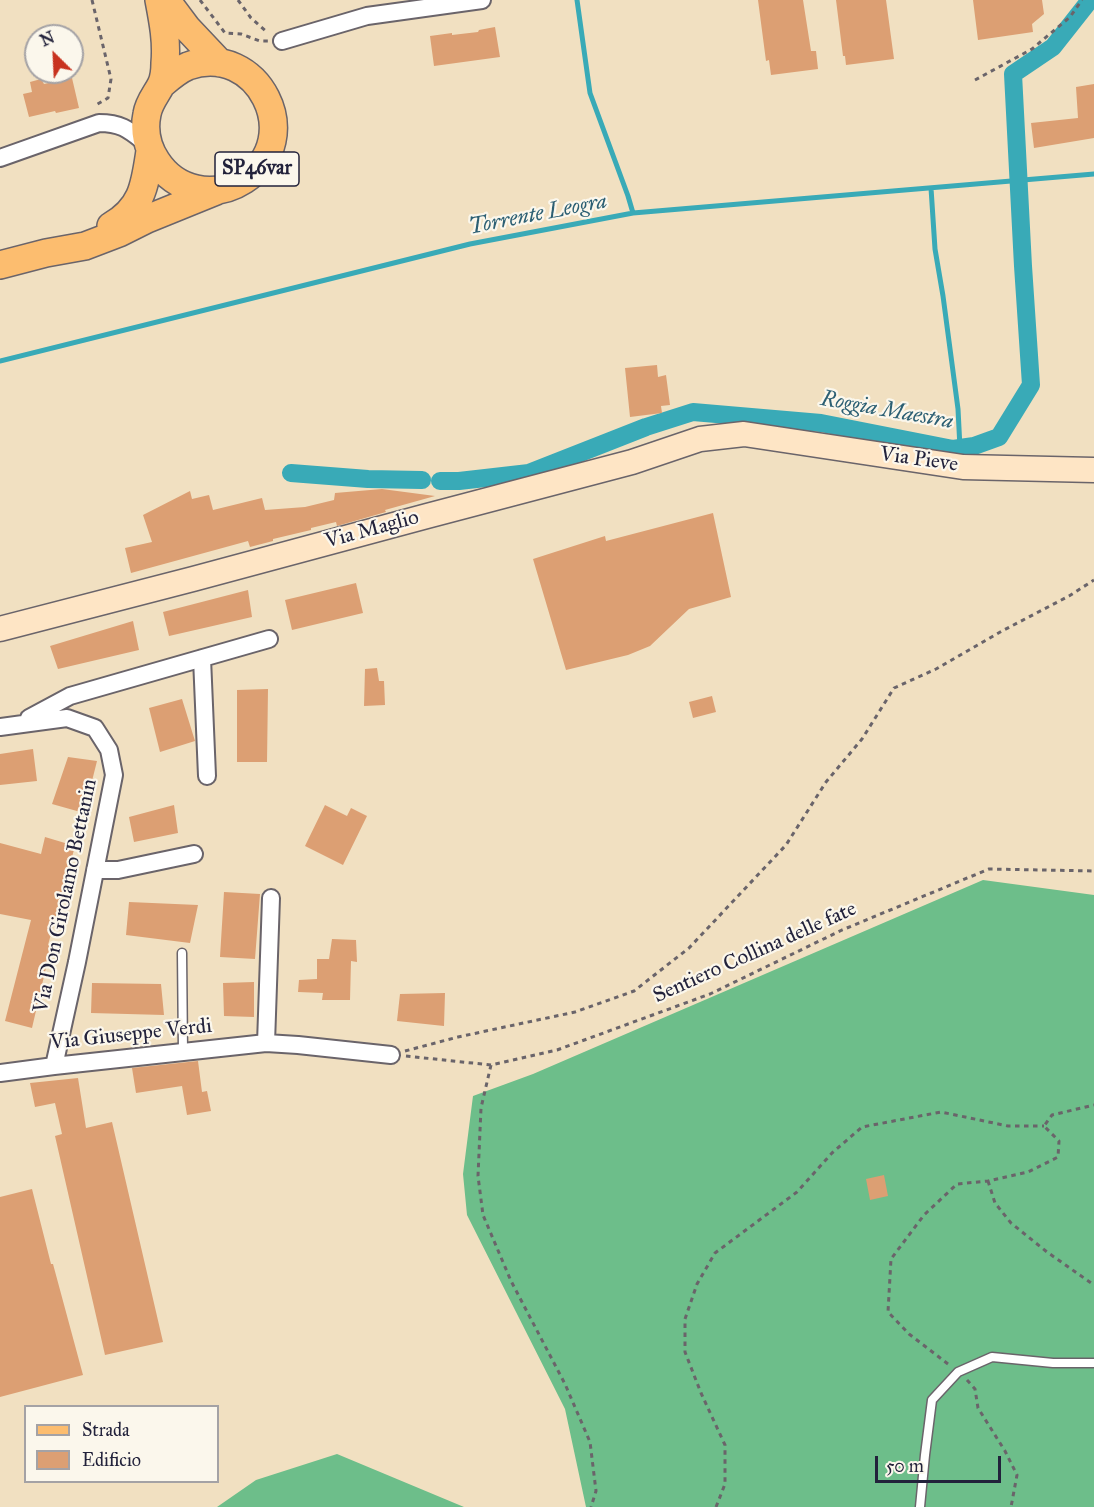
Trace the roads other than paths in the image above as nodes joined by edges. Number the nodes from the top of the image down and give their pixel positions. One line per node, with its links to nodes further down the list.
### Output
1 (159, 0): 6 (main road, SP46var)
2 (166, 0): 5 (main road, SP46var)
3 (482, 0): 4 (street)
4 (282, 42)
5 (220, 63): 6 (main road, SP46var); 9 (main road, SP46var)
6 (162, 84): 7 (main road, SP46var)
7 (149, 148): 8 (street); 9 (main road, SP46var); 10 (main road, SP46var)
8 (0, 158)
9 (217, 190): 10 (main road, SP46var)
10 (46, 253): 11 (main road, SP46var)
11 (0, 265)
12 (744, 434): 13 (street, Via Pieve); 14 (street, Via Maglio)
13 (1094, 470)
14 (0, 629)
15 (269, 639): 16 (street)
16 (202, 658): 17 (street); 18 (street)
17 (8, 725): 20 (street, Via Don Girolamo Bettanin)
18 (207, 776)
19 (194, 854): 20 (street)
20 (95, 870): 26 (street, Via Don Girolamo Bettanin)
21 (271, 898): 23 (street)
22 (182, 953): 24 (lane)
23 (266, 1043): 24 (street, Via Giuseppe Verdi); 25 (street, Via Giuseppe Verdi)
24 (183, 1052): 26 (street, Via Giuseppe Verdi)
25 (392, 1054)
26 (54, 1065): 27 (street, Via Giuseppe Verdi)
27 (0, 1073)
28 (1094, 1363): 29 (lane)
29 (920, 1507)

